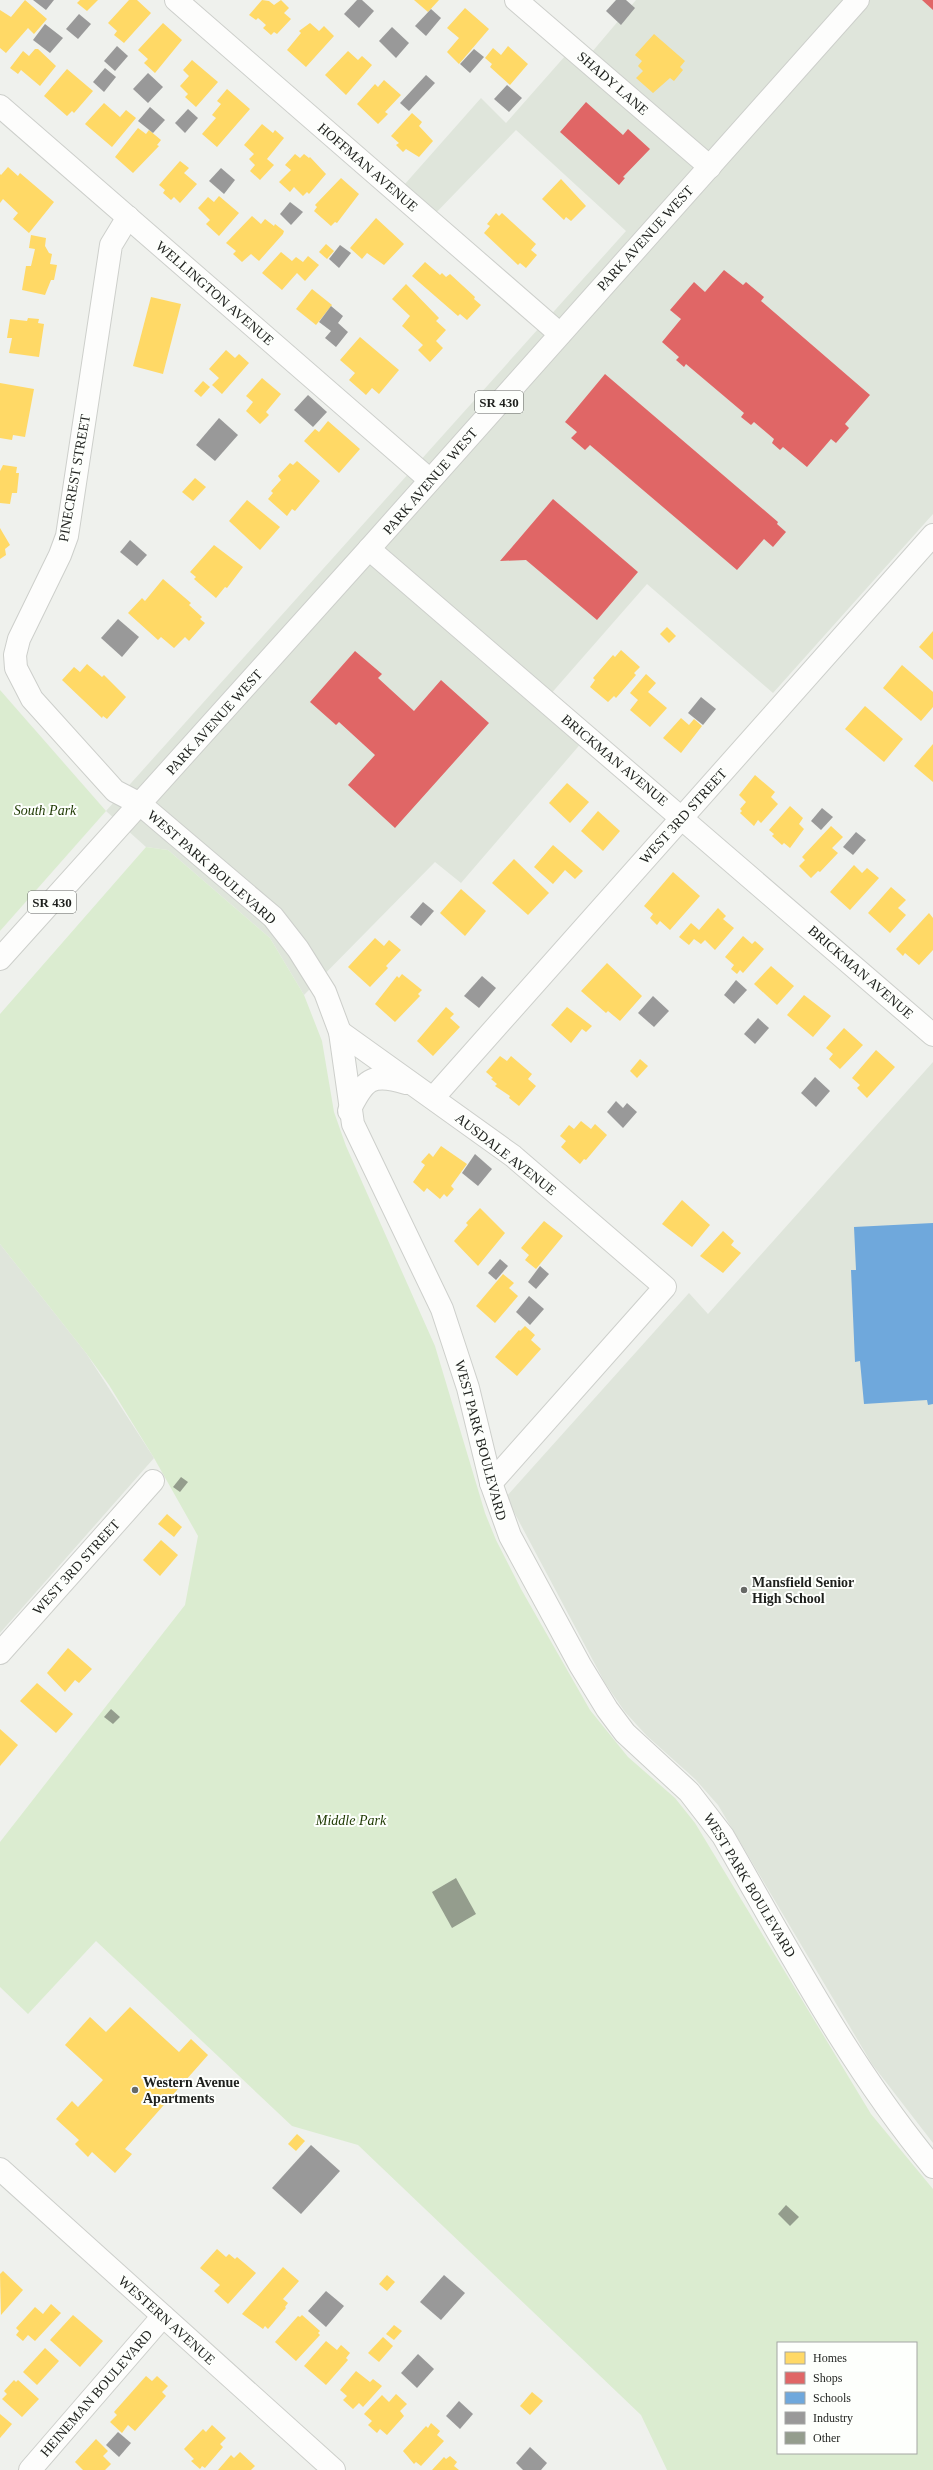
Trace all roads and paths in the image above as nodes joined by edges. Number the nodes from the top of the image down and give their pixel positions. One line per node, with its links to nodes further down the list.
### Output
1 (176, 0): 7 (street, HOFFMAN AVENUE)
2 (516, 0): 5 (street, SHADY LANE)
3 (858, 0): 5 (street, PARK AVENUE WEST / SR 430)
4 (0, 106): 6 (street, WELLINGTON AVENUE)
5 (710, 167): 7 (street, PARK AVENUE WEST / SR 430)
6 (128, 217): 8 (street, WELLINGTON AVENUE); 11 (street, PINECREST STREET)
7 (560, 334): 8 (street, PARK AVENUE WEST / SR 430)
8 (430, 480): 10 (street, PARK AVENUE WEST / SR 430)
9 (933, 535): 12 (street, WEST 3RD STREET)
10 (370, 549): 11 (street, PARK AVENUE WEST / SR 430); 12 (street, BRICKMAN AVENUE)
11 (140, 804): 13 (street, PARK AVENUE WEST / SR 430); 14 (street, WEST PARK BOULEVARD)
12 (682, 817): 15 (street, BRICKMAN AVENUE); 17 (street, WEST 3RD STREET)
13 (0, 959)
14 (340, 1032): 16 (street, AUSDALE AVENUE); 18 (street, WEST PARK BOULEVARD)
15 (933, 1035)
16 (414, 1085): 17 (street, AUSDALE AVENUE); 18 (street)
17 (432, 1098): 20 (street, AUSDALE AVENUE)
18 (349, 1111): 20 (street, WEST PARK BOULEVARD)
19 (153, 1481): 21 (street, WEST 3RD STREET)
20 (491, 1483): 22 (street, WEST PARK BOULEVARD)
21 (0, 1653)
22 (933, 2166)
23 (0, 2169): 24 (street, WESTERN AVENUE)
24 (163, 2316): 25 (street, HEINEMAN BOULEVARD); 26 (street, WESTERN AVENUE)
25 (30, 2470)
26 (334, 2470)

